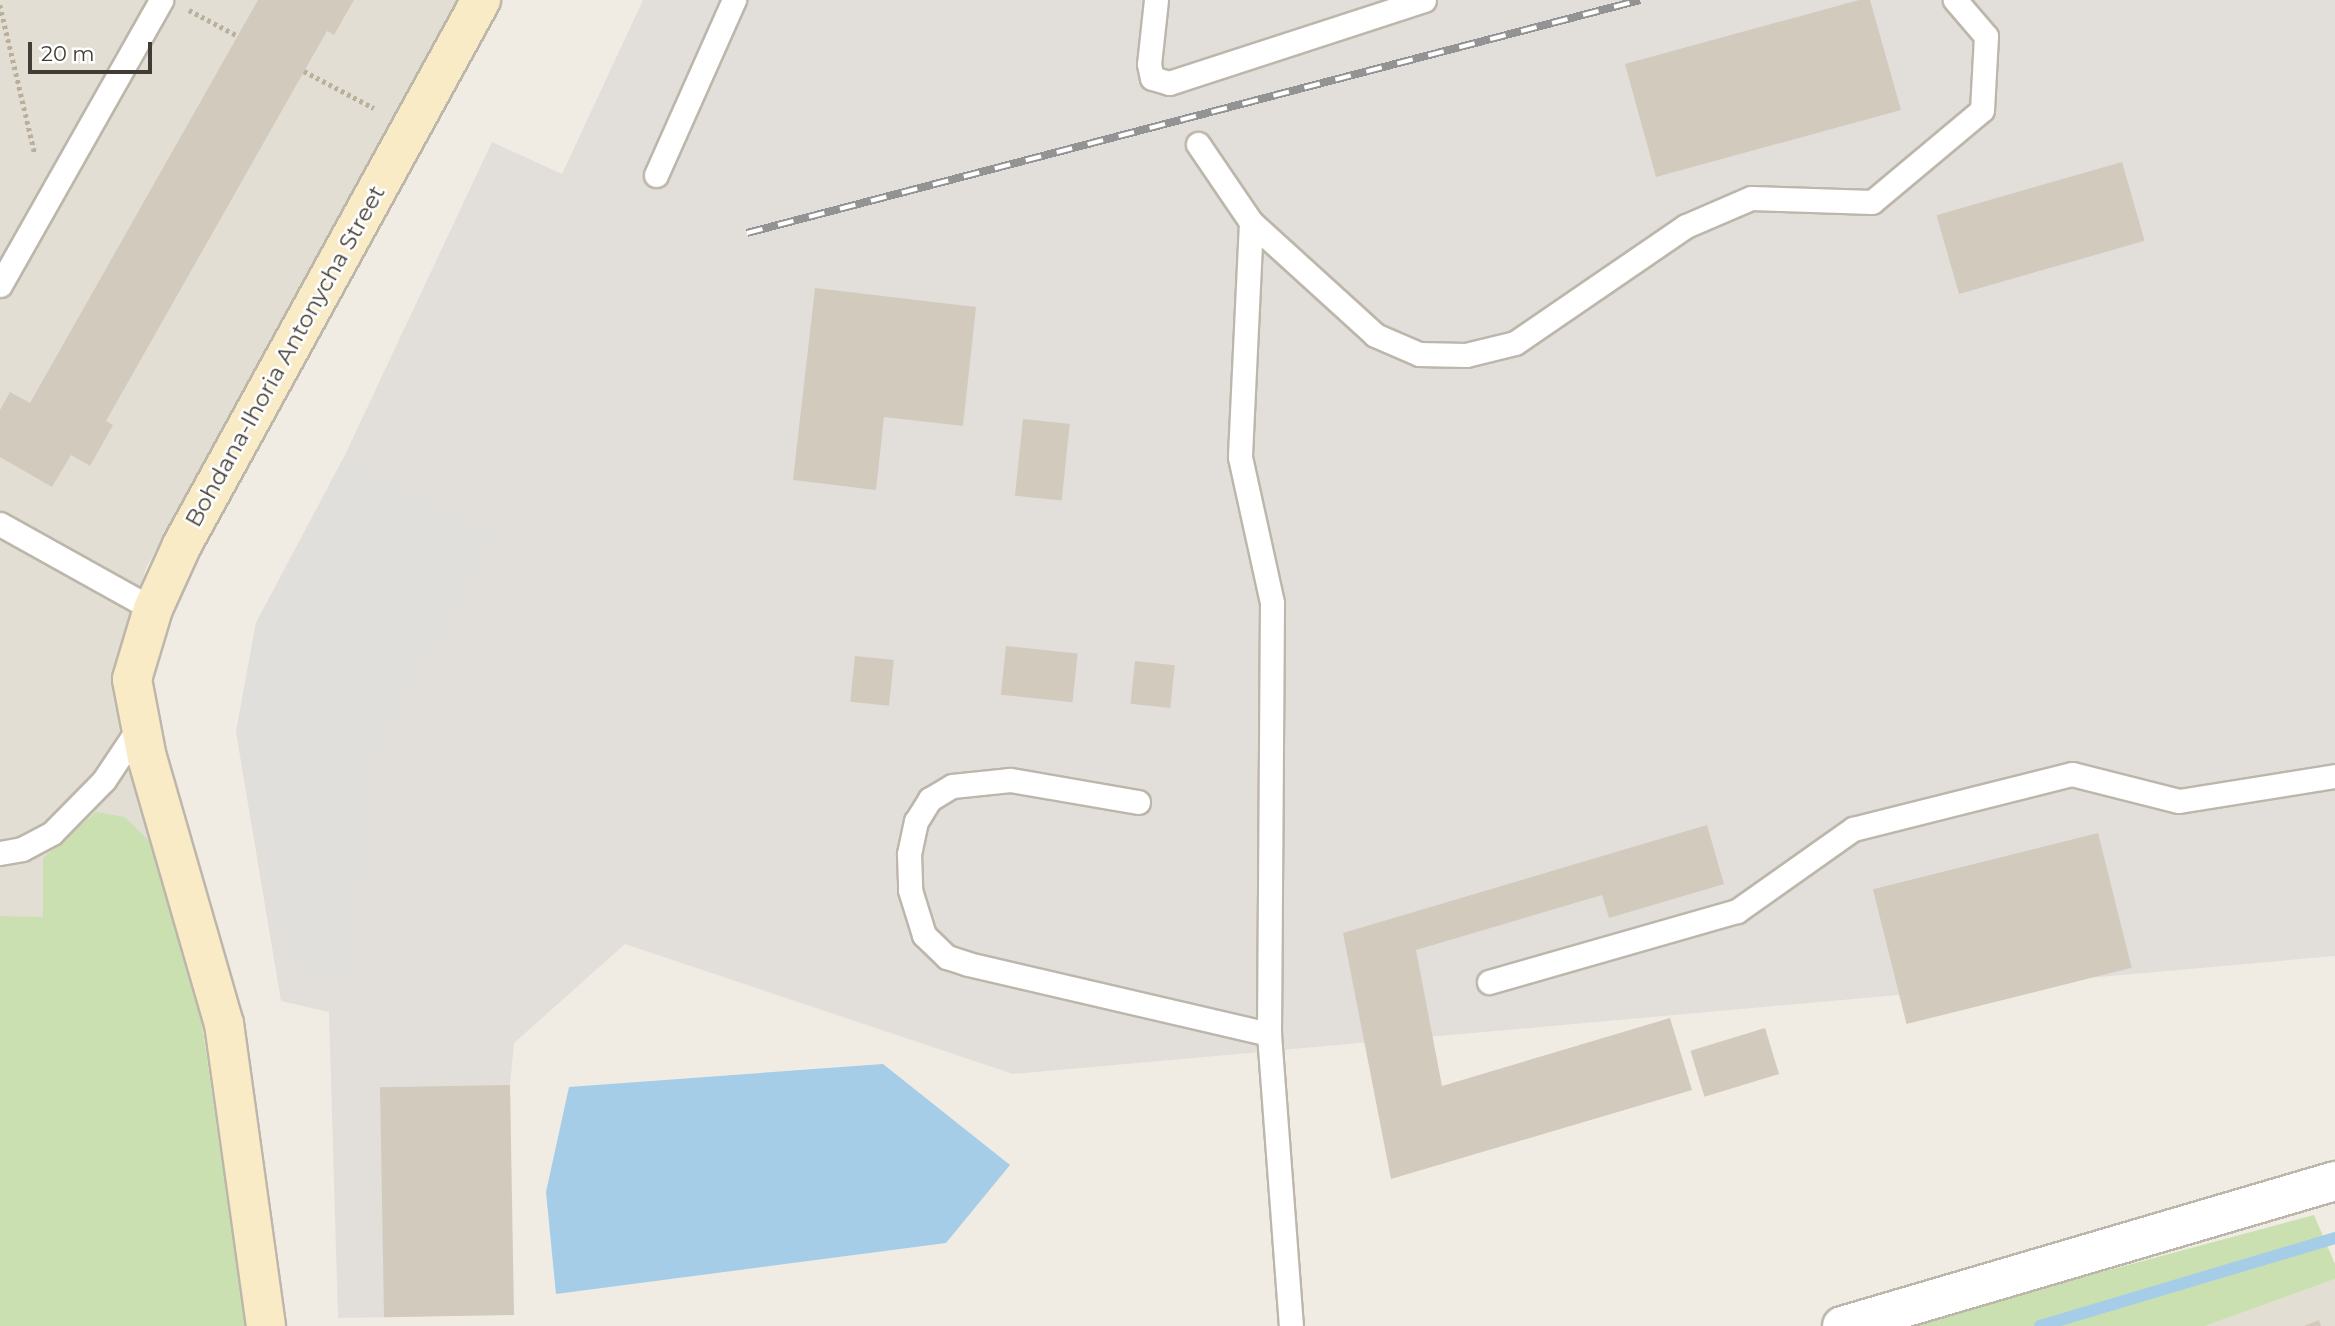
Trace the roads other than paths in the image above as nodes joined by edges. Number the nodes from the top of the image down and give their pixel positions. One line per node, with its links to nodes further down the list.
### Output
1 (481, 0): 12 (main road, Bohdana-Ihoria Antonycha Street)
2 (734, 0): 8 (lane)
3 (1156, 0): 4 (lane)
4 (1424, 0)
5 (1955, 0): 9 (lane)
6 (171, 3): 10 (lane)
7 (1198, 144): 9 (lane)
8 (656, 175)
9 (1251, 222): 18 (lane)
10 (0, 285)
11 (0, 524): 12 (lane)
12 (153, 609): 13 (main road, Bohdana-Ihoria Antonycha Street)
13 (140, 726): 16 (lane); 20 (main road, Bohdana-Ihoria Antonycha Street)
14 (2335, 776): 17 (lane)
15 (1139, 802): 18 (lane)
16 (0, 853)
17 (1489, 982)
18 (1269, 1034): 21 (lane)
19 (2335, 1181): 22 (street)
20 (266, 1326)
21 (1291, 1326)
22 (1842, 1326)

